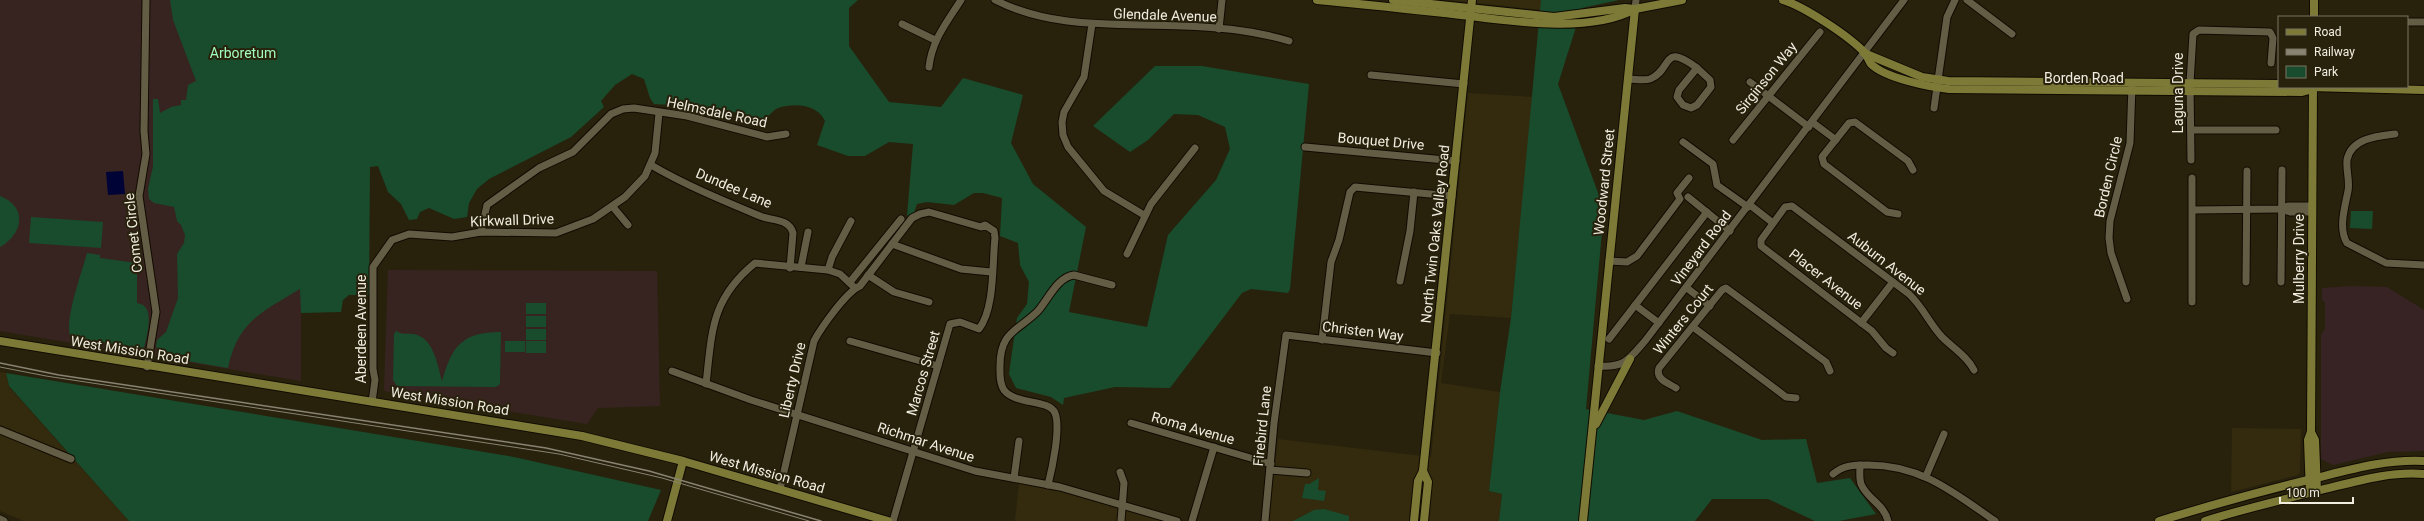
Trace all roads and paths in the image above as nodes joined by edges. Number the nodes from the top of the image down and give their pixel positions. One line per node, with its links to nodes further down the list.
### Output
1 (146, 0): 119 (street, Comet Circle)
2 (961, 0): 25 (street)
3 (995, 0): 21 (street, Glendale Avenue)
4 (1222, 0): 22 (street)
5 (1317, 0): 16 (main road)
6 (1393, 0): 16 (main road)
7 (1472, 0): 16 (main road, North Twin Oaks Valley Road)
8 (1636, 0): 15 (street, Woodward Street)
9 (1682, 0): 15 (main road)
10 (1783, 0): 27 (main road, Borden Road)
11 (1904, 0): 27 (street, Vineyard Road)
12 (1955, 0): 37 (street)
13 (1967, 0): 24 (street)
14 (2314, 0): 17 (main road)
15 (1635, 9): 16 (main road); 32 (main road, Woodward Street)
16 (1471, 13): 36 (main road, North Twin Oaks Valley Road)
17 (2314, 16)
18 (2408, 22): 19 (street)
19 (2424, 22)
20 (902, 24): 25 (street)
21 (1092, 24): 22 (street, Glendale Avenue); 75 (street)
22 (1219, 29): 26 (street, Glendale Avenue)
23 (1820, 32): 43 (street, Sirginson Way)
24 (2012, 34)
25 (935, 40): 29 (street)
26 (1289, 40)
27 (1864, 53): 37 (main road, Borden Road); 46 (street, Vineyard Road)
28 (2271, 63): 35 (street, Laguna Drive)
29 (929, 67)
30 (1697, 68): 30 (street); 32 (street)
31 (1371, 75): 36 (street)
32 (1629, 78): 86 (main road, Woodward Street)
33 (1750, 82): 43 (street)
34 (2132, 83): 35 (main road, Borden Road); 37 (main road, Borden Road); 41 (street, Borden Circle)
35 (2190, 83): 38 (main road, Borden Road); 42 (street, Laguna Drive)
36 (1464, 84): 57 (main road, North Twin Oaks Valley Road)
37 (1937, 84): 41 (main road, Borden Road); 44 (street)
38 (2278, 84)
39 (2312, 88): 40 (main road, Borden Road); 42 (main road, Borden Road); 70 (main road, Mulberry Drive)
40 (2424, 90)
41 (2133, 92): 42 (main road, Borden Road); 101 (street, Borden Circle)
42 (2190, 92): 47 (street, Laguna Drive)
43 (1768, 96): 46 (street); 51 (street, Sirginson Way)
44 (1934, 108)
45 (659, 112): 49 (street, Helmsdale Road); 58 (street, Kirkwall Drive); 81 (street, Helmsdale Road)
46 (1810, 124): 52 (street); 67 (street, Vineyard Road)
47 (2191, 130): 48 (street); 56 (street, Laguna Drive)
48 (2276, 130)
49 (786, 134)
50 (2395, 134): 87 (street)
51 (1733, 140)
52 (1836, 140): 59 (street); 74 (street)
53 (1683, 142): 67 (street)
54 (1305, 147): 57 (street, Bouquet Drive)
55 (1195, 148): 75 (street)
56 (2191, 160)
57 (1456, 161): 65 (main road, North Twin Oaks Valley Road)
58 (651, 165): 68 (street, Kirkwall Drive); 89 (street, Dundee Lane)
59 (1913, 170)
60 (2282, 170): 69 (street)
61 (2247, 171): 72 (street)
62 (1689, 178): 86 (street)
63 (2192, 178): 71 (street)
64 (1414, 192): 65 (street); 93 (street); 111 (street)
65 (1452, 196): 114 (main road, North Twin Oaks Valley Road)
66 (1688, 197): 73 (street)
67 (1749, 206): 78 (street); 80 (street, Vineyard Road)
68 (613, 207): 79 (street); 81 (street, Kirkwall Drive)
69 (2281, 209): 70 (street); 72 (street); 97 (street)
70 (2312, 209): 147 (main road, Mulberry Drive)
71 (2193, 210): 72 (street); 103 (street)
72 (2247, 210): 96 (street)
73 (1707, 212): 80 (street); 104 (street)
74 (1898, 214)
75 (1144, 215): 84 (street)
76 (901, 219): 94 (street)
77 (851, 221): 90 (street)
78 (1773, 223): 95 (street, Auburn Avenue); 107 (street, Placer Avenue)
79 (628, 225)
80 (1730, 231): 100 (street, Vineyard Road)
81 (481, 232): 85 (street, Kirkwall Drive)
82 (808, 232): 88 (street)
83 (892, 244): 91 (street); 91 (street, Liberty Drive); 92 (street, Liberty Drive)
84 (1127, 254)
85 (379, 257): 126 (street, Aberdeen Avenue)
86 (1610, 261): 118 (main road, Woodward Street)
87 (2424, 265)
88 (801, 267): 89 (street); 90 (street)
89 (790, 268): 123 (street)
90 (828, 270): 94 (street)
91 (991, 272): 117 (street, Marcos Street)
92 (868, 275): 99 (street, Liberty Drive); 102 (street)
93 (1400, 281)
94 (850, 282): 99 (street)
95 (1893, 282): 107 (street); 120 (street, Auburn Avenue)
96 (2246, 282)
97 (2281, 282)
98 (1112, 285): 148 (street)
99 (855, 288): 127 (street, Liberty Drive)
100 (1687, 288): 105 (street); 106 (street, Vineyard Road)
101 (2127, 299)
102 (929, 302)
103 (2192, 302)
104 (1635, 306): 106 (street); 110 (street)
105 (1710, 306): 108 (street, Winters Court); 122 (street, Winters Court)
106 (1659, 323): 116 (street, Vineyard Road)
107 (1861, 323): 115 (street, Placer Avenue)
108 (1693, 327): 124 (street, Winters Court); 125 (street)
109 (1286, 335): 111 (street, Christen Way); 139 (street, Firebird Lane)
110 (1609, 339)
111 (1322, 340): 114 (street, Christen Way)
112 (850, 341): 117 (street)
113 (0, 342): 119 (main road, West Mission Road)
114 (1437, 353): 140 (main road, North Twin Oaks Valley Road)
115 (1893, 353)
116 (1630, 359): 118 (street, Vineyard Road); 130 (main road)
117 (938, 366): 134 (street, Marcos Street)
118 (1598, 366): 130 (main road)
119 (147, 367): 126 (main road, West Mission Road)
120 (1974, 370)
121 (672, 371): 123 (street, Richmar Avenue)
122 (1830, 371)
123 (706, 384): 127 (street, Richmar Avenue)
124 (1676, 388)
125 (1796, 398)
126 (372, 402): 136 (main road, West Mission Road)
127 (797, 414): 134 (street, Richmar Avenue); 149 (street, Liberty Drive)
128 (1131, 423): 133 (street, Roma Avenue)
129 (0, 430): 135 (street)
130 (1593, 430): 163 (main road)
131 (1944, 434): 145 (street)
132 (1020, 441): 146 (street)
133 (1214, 447): 139 (street, Roma Avenue); 159 (street)
134 (914, 452): 146 (street, Richmar Avenue); 156 (street, Marcos Street)
135 (71, 459)
136 (683, 461): 149 (main road, West Mission Road); 154 (main road)
137 (2424, 461): 147 (main road)
138 (1860, 465): 143 (street); 145 (street); 164 (street)
139 (1271, 467): 142 (street, Roma Avenue); 160 (street, Firebird Lane)
140 (1423, 471): 161 (main road, North Twin Oaks Valley Road); 162 (main road, North Twin Oaks Valley Road)
141 (1120, 472): 151 (street)
142 (1307, 473)
143 (1833, 474)
144 (2424, 474): 150 (main road)
145 (1926, 476): 165 (street)
146 (1014, 478): 148 (street, Richmar Avenue)
147 (2312, 479): 150 (main road, Mulberry Drive); 166 (main road)
148 (1048, 485): 151 (street, Richmar Avenue)
149 (780, 489): 155 (main road, West Mission Road)
150 (2314, 492): 167 (main road)
151 (1122, 505): 157 (street); 158 (street, Richmar Avenue)
152 (0, 519): 153 (street)
153 (4, 521)
154 (667, 521)
155 (888, 521)
156 (893, 521)
157 (1121, 521)
158 (1177, 521)
159 (1192, 521)
160 (1265, 521)
161 (1414, 521)
162 (1424, 521)
163 (1583, 521)
164 (1888, 521)
165 (1995, 521)
166 (2159, 521)
167 (2205, 521)

